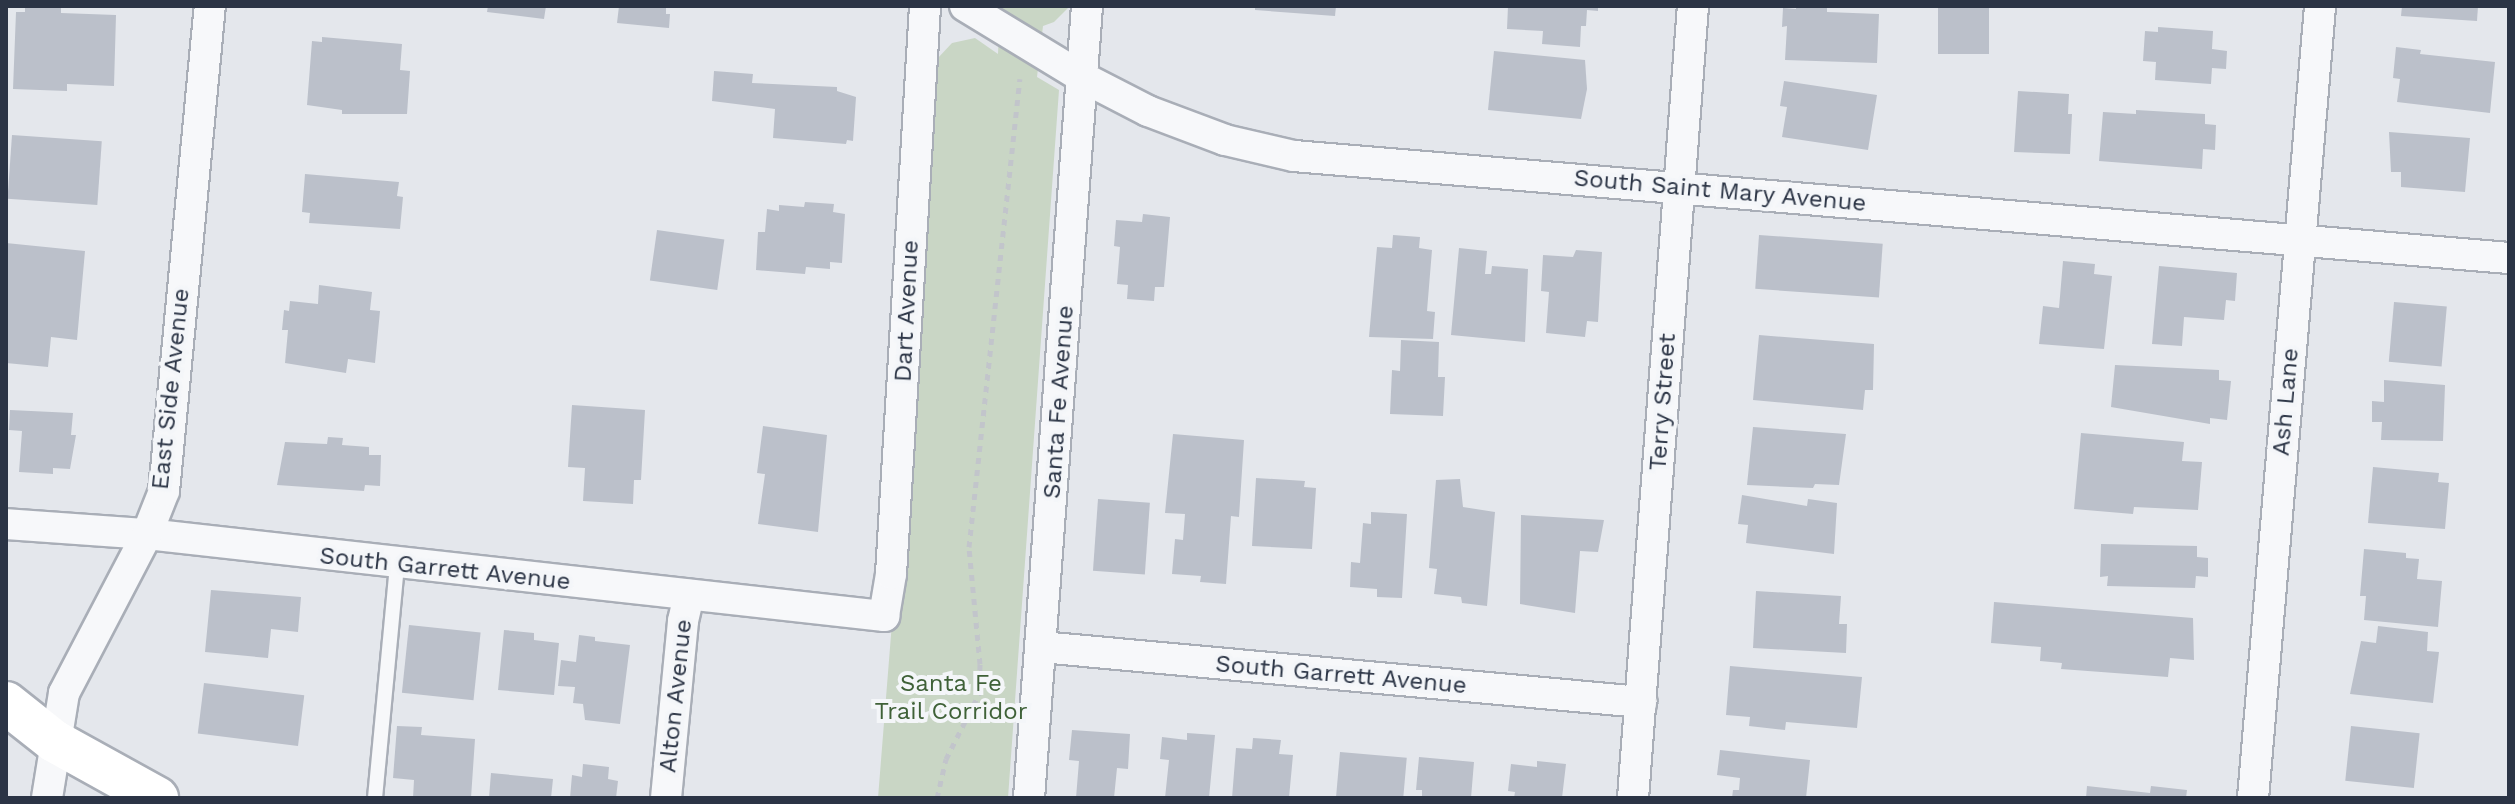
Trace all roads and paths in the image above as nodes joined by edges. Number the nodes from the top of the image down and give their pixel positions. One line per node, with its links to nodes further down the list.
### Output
1 (210, 6): 13 (street, East Side Avenue)
2 (925, 6): 16 (street, Dart Avenue)
3 (965, 6): 8 (street, South Saint Mary Avenue)
4 (1087, 6): 8 (street, Santa Fe Avenue)
5 (1693, 6): 9 (street, Terry Street)
6 (2320, 6): 10 (street, Ash Lane)
7 (1020, 74): 26 (path)
8 (1082, 77): 9 (street, South Saint Mary Avenue); 17 (street, Santa Fe Avenue)
9 (1679, 187): 10 (street, South Saint Mary Avenue); 18 (street, Terry Street)
10 (2299, 241): 11 (street, South Saint Mary Avenue); 29 (street, Ash Lane)
11 (2509, 258)
12 (6, 524): 13 (street, South Garrett Avenue)
13 (147, 534): 14 (street, South Garrett Avenue); 21 (street, East Side Avenue)
14 (397, 565): 15 (street, South Garrett Avenue); 24 (lane)
15 (689, 595): 16 (street, South Garrett Avenue); 25 (street, Alton Avenue)
16 (884, 616)
17 (1041, 647): 18 (street, South Garrett Avenue); 27 (street, Santa Fe Avenue)
18 (1641, 702): 28 (street, Terry Street)
19 (6, 703): 21 (main road)
20 (6, 733): 21 (main road)
21 (54, 741): 22 (street, East Side Avenue); 23 (main road)
22 (47, 798)
23 (157, 798)
24 (375, 798)
25 (666, 798)
26 (937, 798)
27 (1029, 798)
28 (1633, 798)
29 (2253, 798)

